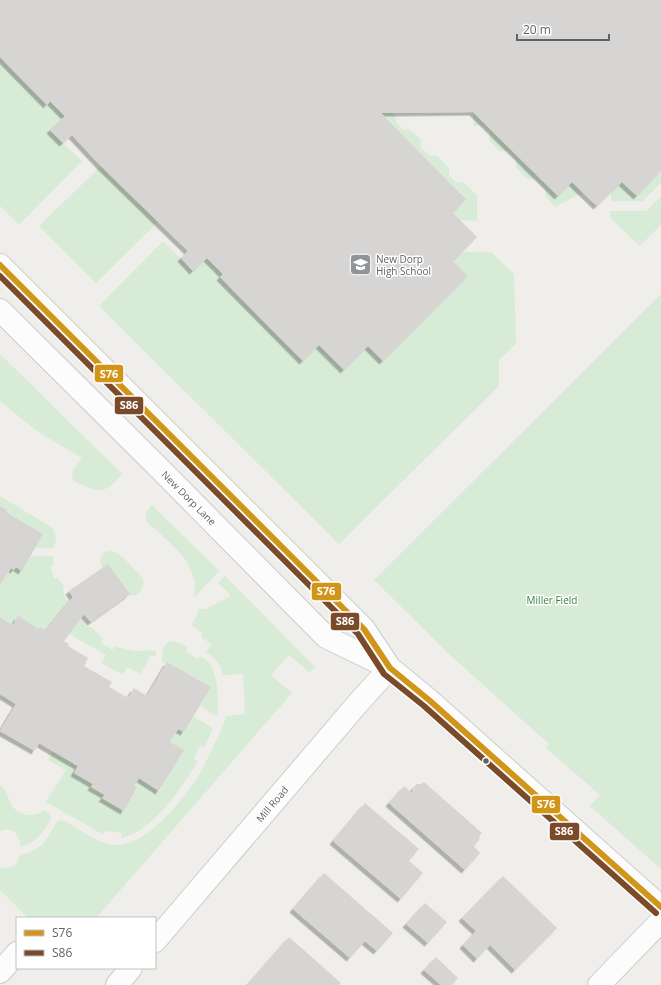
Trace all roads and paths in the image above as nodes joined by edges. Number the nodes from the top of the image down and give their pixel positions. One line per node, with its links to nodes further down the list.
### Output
1 (0, 265): 3 (street, New Dorp Lane)
2 (0, 310): 3 (street, New Dorp Lane)
3 (390, 668): 4 (street, New Dorp Lane); 6 (street, Mill Road)
4 (661, 907)
5 (661, 921): 11 (street)
6 (156, 940)
7 (16, 954): 9 (street)
8 (130, 969): 10 (street)
9 (0, 972)
10 (117, 985)
11 (599, 985)

